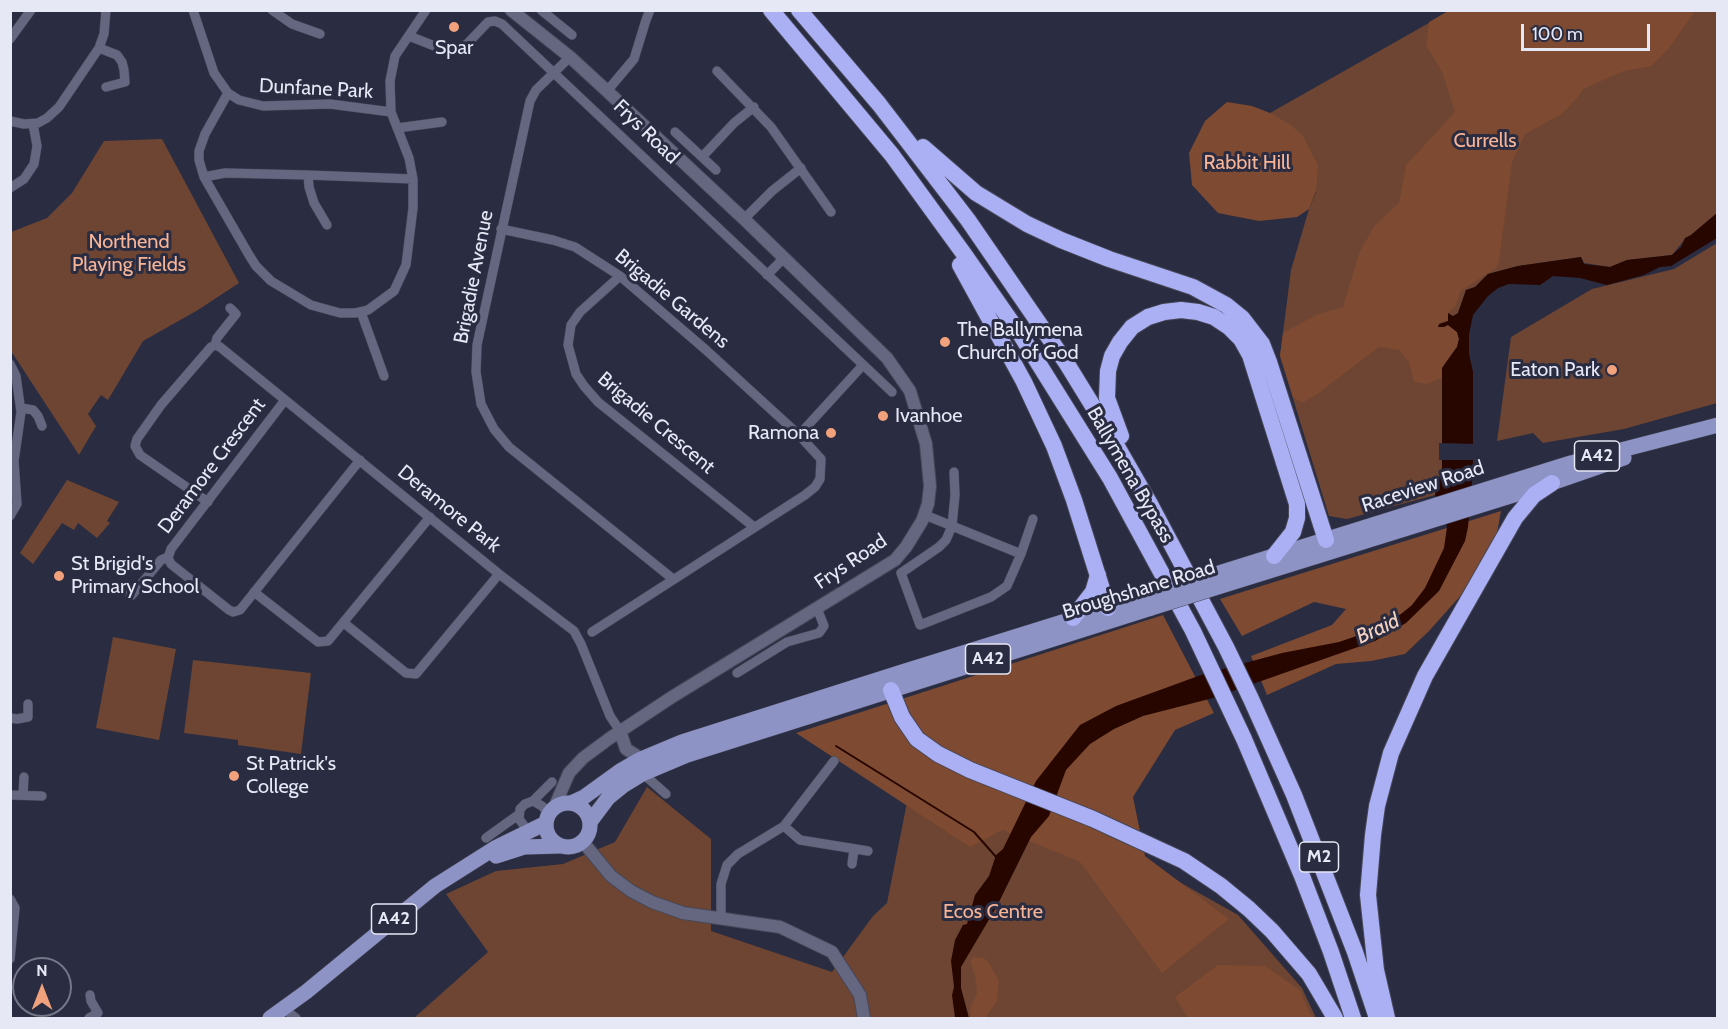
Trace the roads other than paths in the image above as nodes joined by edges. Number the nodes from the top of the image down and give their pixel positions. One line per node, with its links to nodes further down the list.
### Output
1 (31, 10): 13 (street)
2 (106, 10): 18 (street)
3 (193, 10): 24 (street)
4 (272, 10): 14 (street)
5 (511, 10): 19 (street, Frys Road)
6 (541, 10): 12 (street)
7 (560, 10): 12 (street)
8 (650, 10): 23 (street)
9 (771, 10): 33 (highway, Ballymena Bypass / M2)
10 (799, 10): 25 (highway, Ballymena Bypass / M2)
11 (421, 12): 16 (street, Dunfane Park)
12 (554, 21): 15 (street)
13 (14, 28): 17 (street)
14 (320, 34)
15 (572, 35)
16 (409, 36): 21 (street, Frys Road); 27 (street, Dunfane Park)
17 (10, 39)
18 (99, 48): 22 (street); 30 (street)
19 (570, 57): 21 (street, Brigadie Avenue); 23 (street, Frys Road)
20 (717, 71): 26 (street)
21 (554, 72): 44 (street, Brigadie Avenue); 46 (street, Frys Road)
22 (106, 87)
23 (607, 90): 42 (street, Frys Road)
24 (228, 93): 27 (street, Dunfane Park); 38 (street)
25 (879, 104): 66 (highway, Ballymena Bypass / M2); 73 (highway)
26 (754, 107): 34 (street); 35 (street)
27 (391, 112): 31 (street)
28 (10, 121): 30 (street)
29 (442, 122): 31 (street)
30 (33, 124): 40 (street)
31 (397, 128): 39 (street)
32 (675, 132): 34 (street)
33 (892, 155): 78 (highway); 125 (highway, Ballymena Bypass / M2)
34 (702, 157): 36 (street)
35 (801, 168): 41 (street); 42 (street)
36 (716, 170)
37 (309, 175): 38 (street); 39 (street); 43 (street)
38 (204, 177): 49 (street)
39 (413, 179): 49 (street)
40 (10, 188)
41 (831, 212)
42 (744, 219): 45 (street, Frys Road)
43 (327, 225)
44 (501, 229): 47 (street, Brigadie Gardens); 79 (street, Brigadie Avenue)
45 (784, 258): 46 (street); 67 (street, Frys Road)
46 (767, 274): 52 (street, Frys Road)
47 (620, 276): 59 (street, Brigadie Gardens); 72 (street, Brigadie Crescent)
48 (230, 308): 50 (street)
49 (361, 312): 53 (street)
50 (215, 345): 55 (street, Deramore Park); 65 (street)
51 (10, 364): 56 (street)
52 (862, 365): 54 (street, Frys Road); 59 (street)
53 (384, 376)
54 (892, 392)
55 (285, 400): 60 (street, Deramore Park); 65 (street, Deramore Crescent)
56 (21, 408): 58 (street); 61 (street)
57 (1718, 425): 63 (main road, A42); 64 (main road, Raceview Road / A42)
58 (42, 426)
59 (799, 435): 72 (street, Brigadie Gardens)
60 (360, 460): 69 (street, Deramore Park); 82 (street, Deramore Crescent)
61 (12, 466): 68 (street)
62 (954, 472): 71 (street)
63 (1552, 483): 64 (main road, A42); 127 (highway)
64 (1475, 499): 73 (main road, Raceview Road / A42)
65 (208, 502): 76 (street, Deramore Crescent)
66 (1150, 504): 75 (highway); 126 (highway, Ballymena Bypass / M2)
67 (925, 515): 71 (street); 83 (street, Frys Road)
68 (10, 516)
69 (430, 517): 77 (street, Deramore Park); 86 (street)
70 (1033, 519): 74 (street)
71 (952, 526): 74 (street); 74 (street)
72 (754, 527): 79 (street, Brigadie Gardens)
73 (1327, 546): 75 (main road, Raceview Road / A42); 80 (main road, Broughshane Road / A42)
74 (1021, 554)
75 (1274, 556): 80 (main road, Raceview Road / A42)
76 (168, 557): 81 (street); 82 (street, Deramore Crescent)
77 (499, 574): 86 (street); 93 (street, Deramore Park)
78 (1098, 574): 84 (highway); 85 (highway)
79 (673, 579): 87 (street, Brigadie Gardens)
80 (1220, 579): 84 (main road, Broughshane Road / A42, bridge)
81 (123, 588)
82 (254, 592): 86 (street)
83 (817, 608): 88 (street); 93 (street, Frys Road)
84 (1110, 614): 85 (main road, Broughshane Road / A42); 90 (main road, Broughshane Road / A42)
85 (1073, 618): 89 (main road, Broughshane Road / A42)
86 (344, 623)
87 (592, 632)
88 (737, 673)
89 (899, 673): 90 (main road); 95 (main road, Broughshane Road / A42)
90 (891, 690): 95 (main road, Broughshane Road / A42); 124 (highway)
91 (28, 704): 92 (street)
92 (10, 718)
93 (620, 731): 95 (street); 97 (street, Frys Road)
94 (834, 761): 106 (street)
95 (639, 765): 98 (street); 103 (main road, Broughshane Road / A42); 105 (main road, Broughshane Road / A42)
96 (24, 777): 100 (street)
97 (558, 783): 102 (street); 103 (street, Frys Road)
98 (666, 794)
99 (10, 795): 100 (street)
100 (24, 795): 101 (street)
101 (42, 796)
102 (533, 801): 103 (street); 104 (street)
103 (557, 810): 105 (main road); 107 (main road, A42); 110 (main road)
104 (518, 815): 107 (street); 108 (street)
105 (590, 822): 109 (main road, A42)
106 (784, 826): 111 (street); 116 (street)
107 (529, 832): 113 (main road, A42)
108 (486, 838)
109 (583, 842): 110 (main road, A42); 116 (street)
110 (559, 846): 113 (main road, A42)
111 (854, 849): 112 (street); 114 (street)
112 (868, 851)
113 (476, 861): 119 (main road, A42)
114 (852, 864)
115 (10, 899): 117 (street)
116 (721, 918): 123 (street)
117 (10, 958)
118 (90, 995): 120 (street)
119 (284, 1009): 121 (main road, A42); 122 (street)
120 (89, 1018)
121 (270, 1018)
122 (296, 1018)
123 (864, 1018)
124 (1335, 1018)
125 (1353, 1018)
126 (1377, 1018)
127 (1387, 1018)

